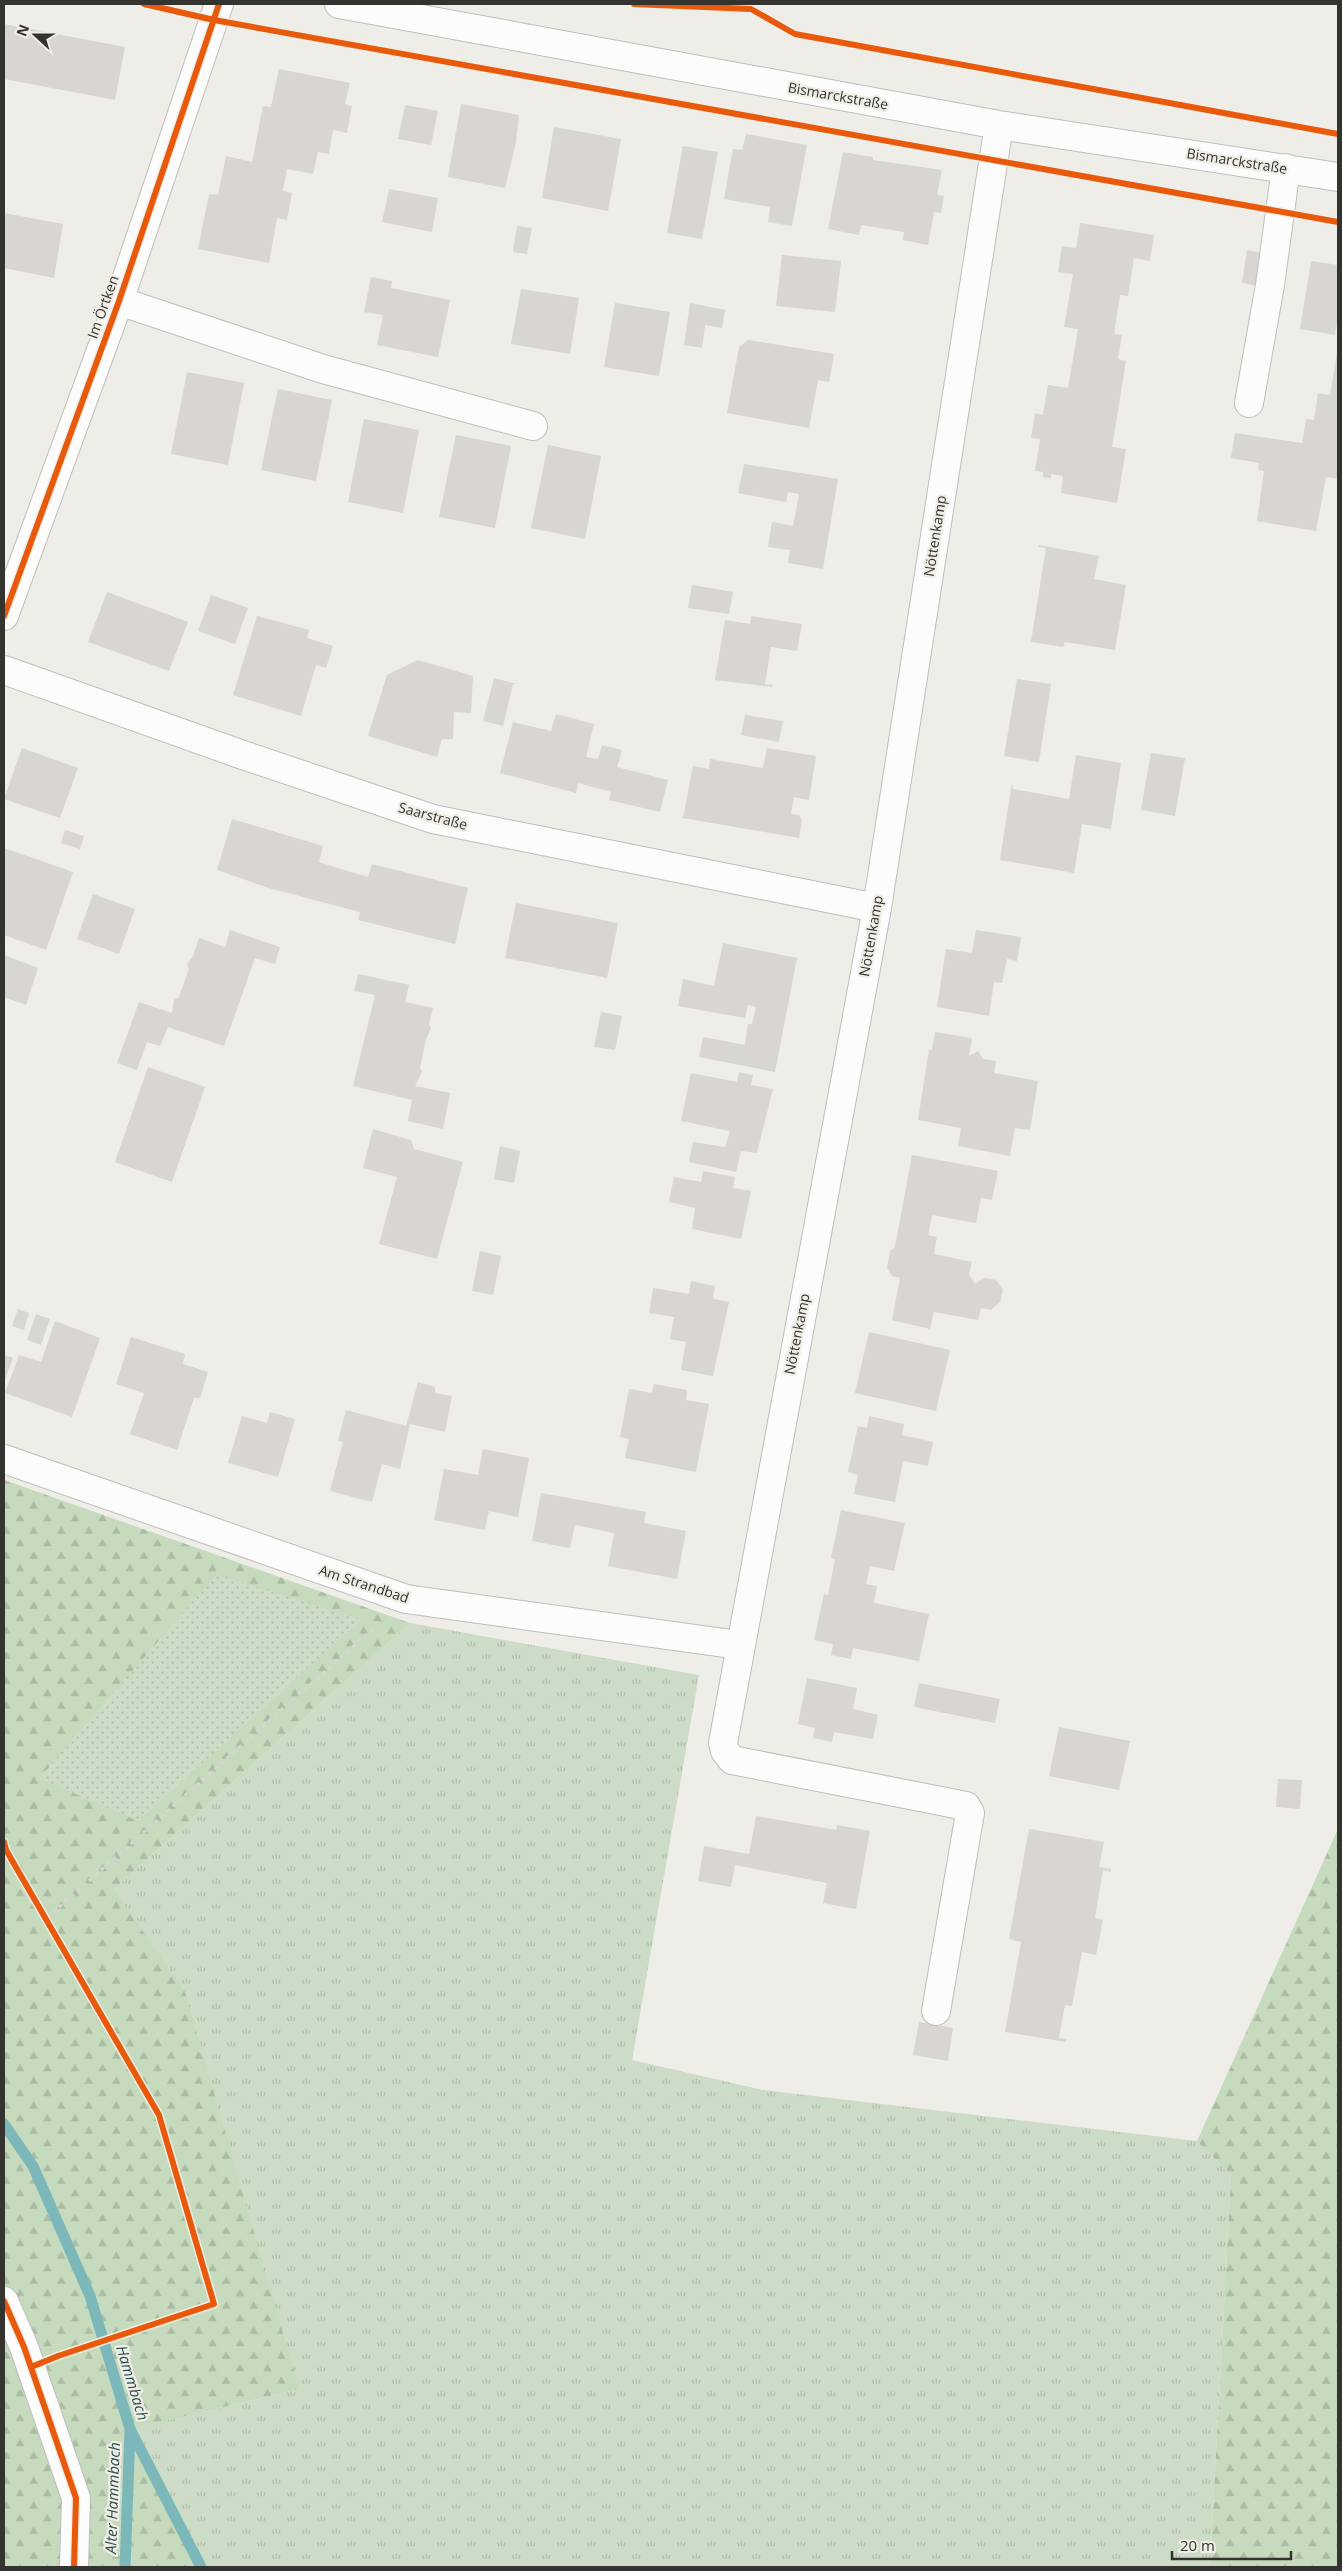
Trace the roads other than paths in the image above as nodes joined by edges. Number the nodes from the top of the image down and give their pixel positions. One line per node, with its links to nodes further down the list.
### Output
1 (219, 4): 6 (street, Im Örtken)
2 (339, 4): 3 (street, Bismarckstraße)
3 (999, 125): 4 (street, Bismarckstraße); 11 (street, Nöttenkamp)
4 (1286, 168): 5 (street, Bismarckstraße); 7 (street)
5 (1338, 177)
6 (119, 301): 8 (street, Im Örtken); 9 (street, Im Örtken)
7 (1249, 403)
8 (533, 426)
9 (4, 616)
10 (4, 670): 11 (street, Saarstraße)
11 (877, 908): 13 (street, Nöttenkamp)
12 (4, 1459): 13 (street, Am Strandbad)
13 (739, 1645): 14 (street, Nöttenkamp)
14 (936, 2011)
15 (4, 2301): 16 (street)
16 (74, 2567)

